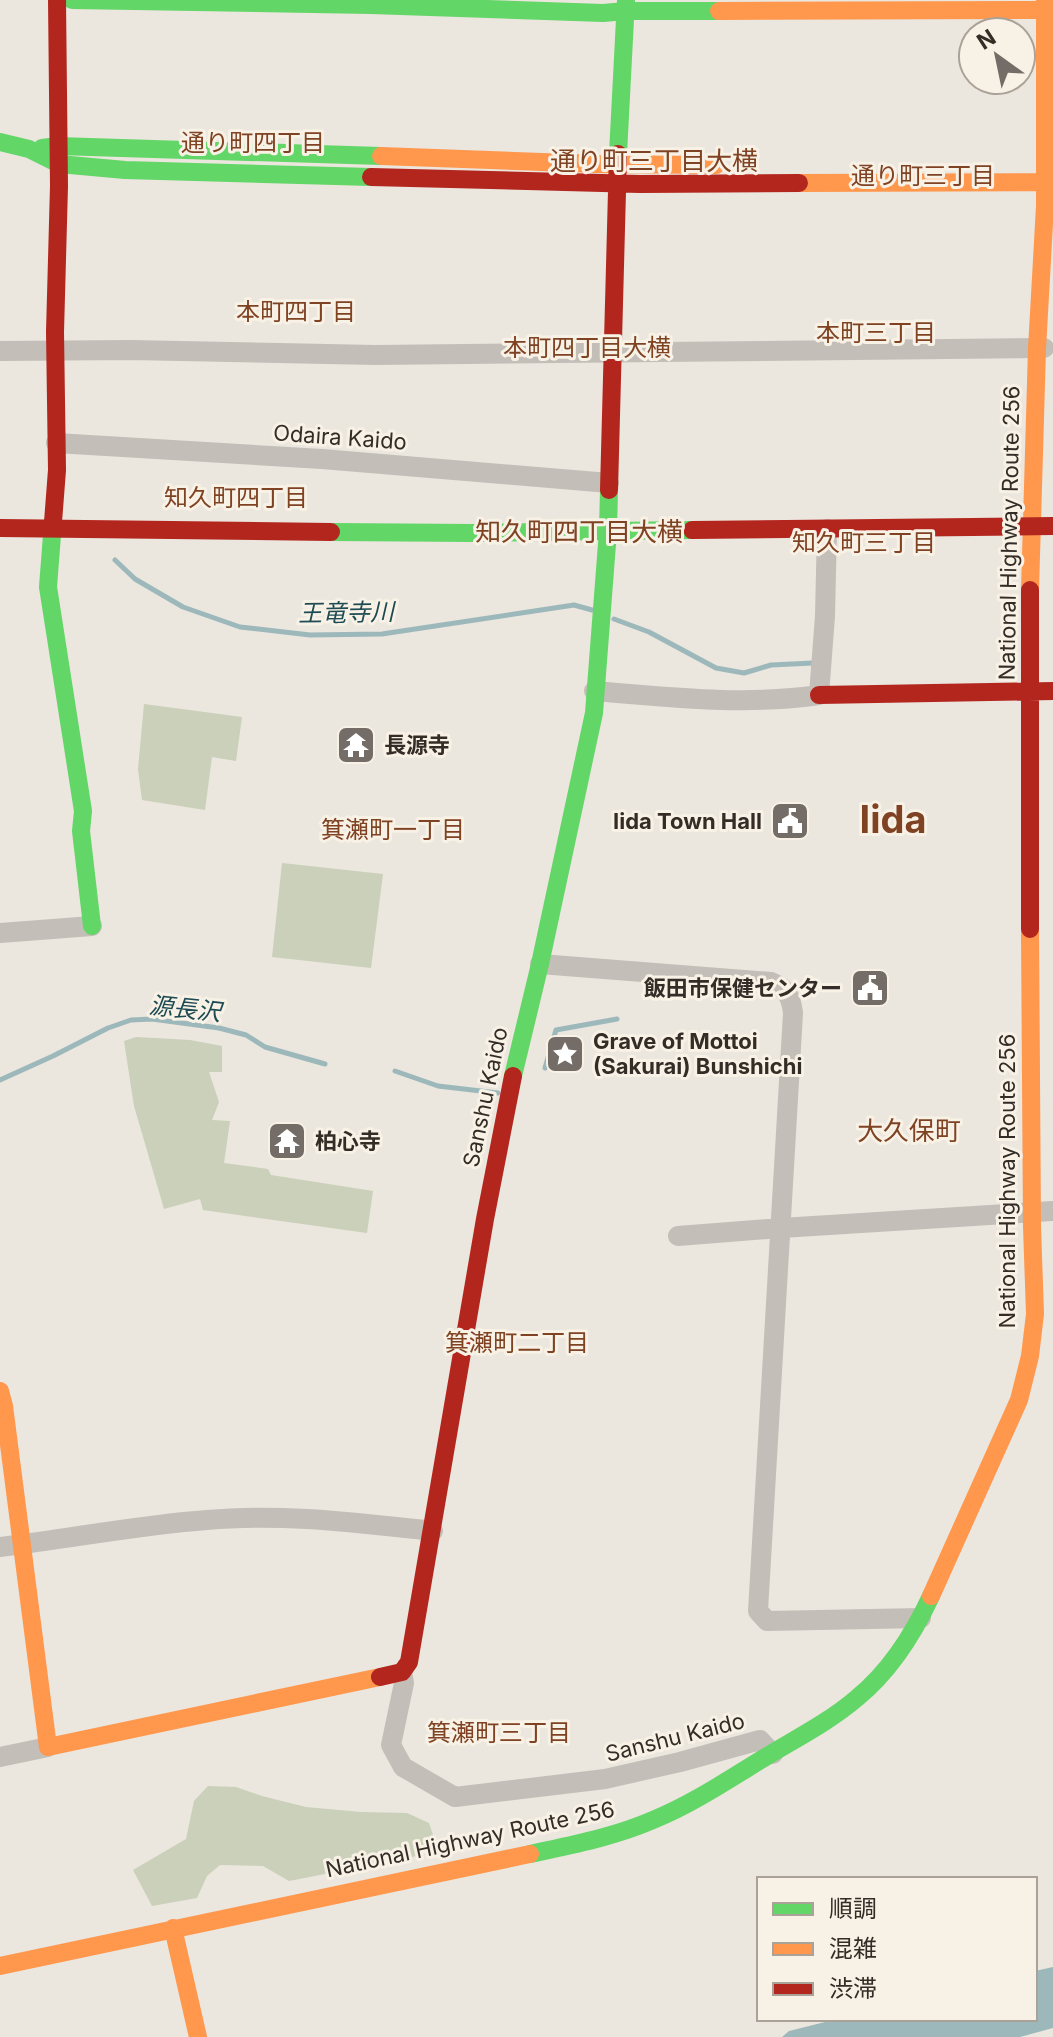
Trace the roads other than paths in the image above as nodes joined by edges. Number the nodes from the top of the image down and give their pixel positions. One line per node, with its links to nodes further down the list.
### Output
1 (57, 0): 7 (main road)
2 (72, 0): 3 (main road)
3 (299, 2): 4 (main road)
4 (626, 6): 5 (main road); 9 (main road, Sanshu Kaido)
5 (1048, 7): 8 (main road, National Highway Route 256)
6 (0, 142): 7 (main road)
7 (58, 155): 9 (main road); 14 (main road); 16 (main road)
8 (1043, 162): 13 (main road, National Highway Route 256)
9 (619, 163): 11 (main road); 14 (main road, Sanshu Kaido)
10 (1005, 164): 12 (main road)
11 (732, 165)
12 (763, 165)
13 (1049, 182): 14 (main road); 15 (main road, National Highway Route 256)
14 (618, 184): 18 (main road, Sanshu Kaido)
15 (1045, 348): 18 (street); 22 (main road, National Highway Route 256)
16 (55, 350): 17 (street); 18 (street); 19 (main road)
17 (0, 351)
18 (612, 352): 20 (main road, Sanshu Kaido)
19 (62, 443): 20 (street, Odaira Kaido); 24 (main road)
20 (609, 483): 26 (main road, Sanshu Kaido)
21 (1053, 526): 22 (main road)
22 (1031, 527): 25 (main road); 28 (main road, National Highway Route 256)
23 (0, 528): 24 (main road)
24 (53, 528): 26 (main road); 31 (main road)
25 (827, 529): 26 (main road); 30 (street)
26 (608, 531): 27 (main road, Sanshu Kaido)
27 (594, 691): 30 (street); 33 (main road, Sanshu Kaido)
28 (1029, 691): 29 (main road); 30 (main road); 34 (main road, National Highway Route 256)
29 (1053, 691)
30 (819, 695)
31 (92, 926): 32 (street)
32 (0, 933)
33 (540, 964): 35 (street); 38 (main road, Sanshu Kaido)
34 (1043, 1211): 35 (street); 41 (main road, National Highway Route 256)
35 (781, 1228): 36 (street); 41 (street)
36 (678, 1236)
37 (0, 1391): 39 (main road)
38 (433, 1531): 39 (street); 42 (main road, Sanshu Kaido)
39 (21, 1545): 40 (street); 43 (main road)
40 (0, 1547)
41 (925, 1609): 44 (main road, National Highway Route 256)
42 (402, 1672): 43 (main road); 44 (street, Sanshu Kaido)
43 (48, 1747): 45 (street)
44 (773, 1754): 46 (main road, National Highway Route 256)
45 (0, 1757)
46 (173, 1928): 47 (main road, National Highway Route 256); 48 (main road)
47 (0, 1966)
48 (198, 2037)

